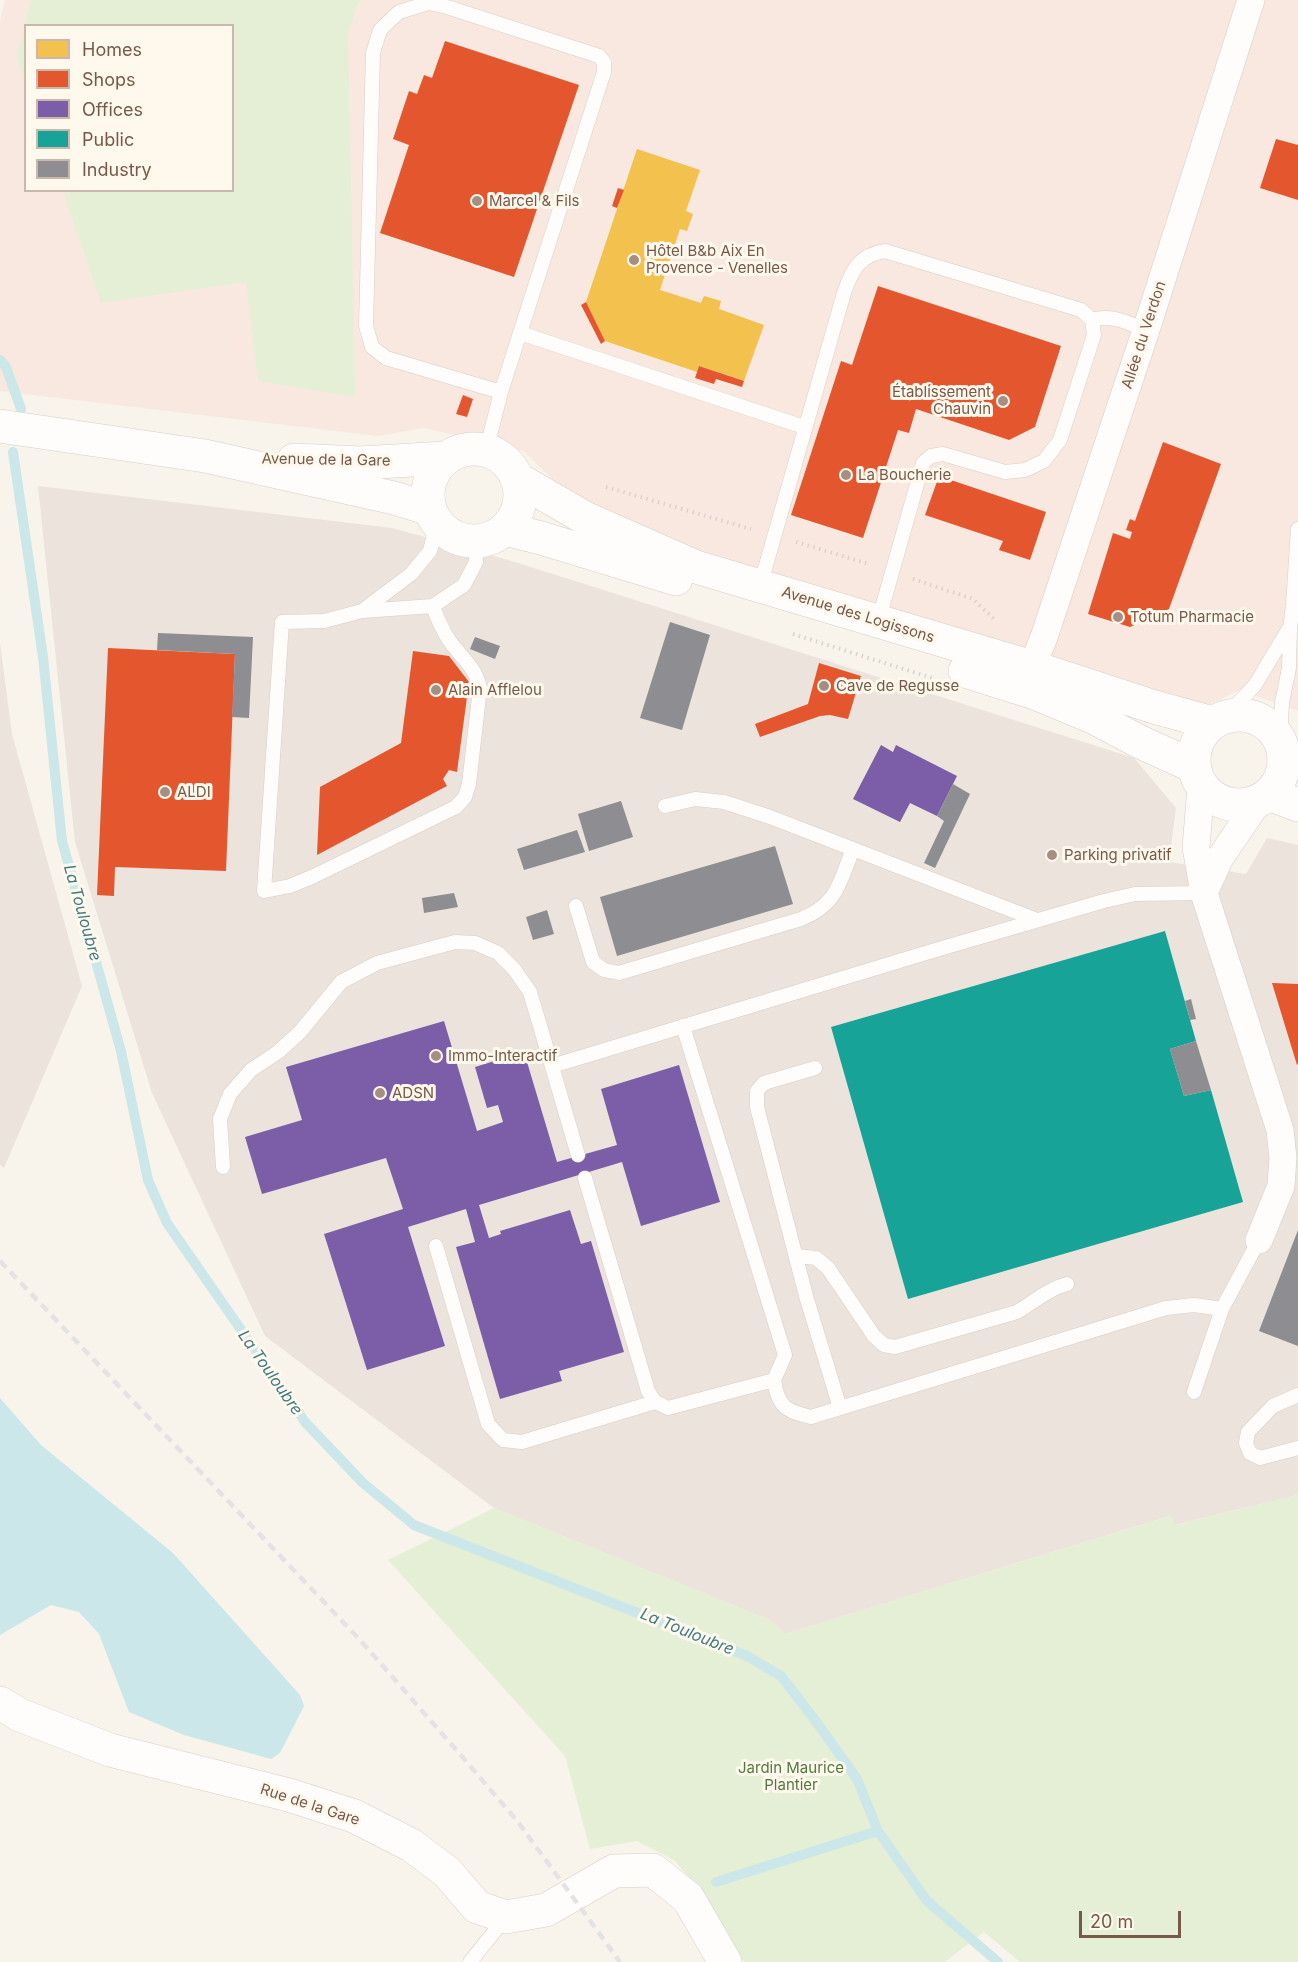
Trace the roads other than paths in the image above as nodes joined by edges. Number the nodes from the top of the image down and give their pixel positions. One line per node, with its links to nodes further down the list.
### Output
1 (1251, 0): 3 (street, Allée du Verdon)
2 (1092, 321): 3 (lane); 7 (lane); 19 (lane)
3 (1146, 330): 21 (street, Allée du Verdon)
4 (520, 333): 5 (lane); 5 (lane); 7 (lane)
5 (501, 392): 8 (lane)
6 (0, 426): 9 (main road, Avenue de la Gare)
7 (804, 427): 16 (lane)
8 (486, 451): 10 (main road, Avenue de la Gare); 11 (main road)
9 (205, 456): 10 (main road, Avenue de la Gare); 12 (main road, Avenue de la Gare)
10 (446, 458): 12 (main road)
11 (516, 478): 14 (main road); 16 (main road, Avenue des Logissons)
12 (433, 516): 14 (main road, Avenue de la Gare); 18 (lane)
13 (1298, 529): 15 (lane)
14 (491, 535): 17 (lane); 24 (main road, Avenue des Logissons)
15 (1297, 579): 20 (lane)
16 (760, 586): 19 (main road, Avenue des Logissons)
17 (433, 606): 18 (lane); 18 (lane)
18 (362, 611)
19 (878, 622): 21 (main road, Avenue des Logissons)
20 (1290, 628): 22 (lane); 23 (lane)
21 (1032, 667): 22 (main road, Avenue des Logissons)
22 (1219, 720): 23 (main road); 24 (main road)
23 (1287, 753): 25 (main road)
24 (1197, 776): 25 (main road); 28 (street)
25 (1275, 800): 28 (street)
26 (665, 807): 27 (lane)
27 (853, 849): 29 (lane); 30 (lane)
28 (1204, 893): 30 (lane); 37 (street)
29 (576, 906)
30 (1037, 920): 31 (lane)
31 (683, 1026): 32 (lane); 42 (lane)
32 (552, 1066): 34 (lane); 35 (lane)
33 (815, 1068): 39 (lane)
34 (578, 1155)
35 (223, 1167)
36 (585, 1178): 45 (lane)
37 (1259, 1240): 41 (lane)
38 (436, 1246): 45 (lane)
39 (796, 1256): 40 (lane); 46 (lane)
40 (1067, 1284)
41 (1222, 1309): 43 (lane); 46 (lane)
42 (774, 1380): 45 (lane); 46 (lane)
43 (1194, 1392)
44 (1298, 1395): 47 (lane)
45 (655, 1402)
46 (840, 1408)
47 (1298, 1448)
48 (0, 1703): 49 (main road, Rue de la Gare)
49 (506, 1917): 50 (lane); 51 (main road, Rue de la Gare)
50 (470, 1962)
51 (725, 1962)

